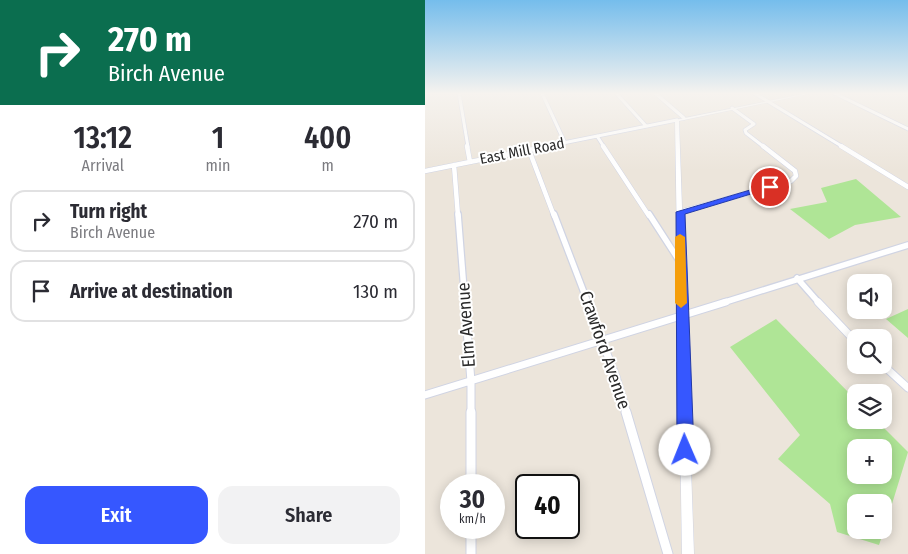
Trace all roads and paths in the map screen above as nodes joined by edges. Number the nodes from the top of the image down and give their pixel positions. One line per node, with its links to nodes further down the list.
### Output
1 (463, 119): 13 (street)
2 (554, 119): 11 (street)
3 (640, 119): 8 (street)
4 (681, 119): 8 (street, East Mill Road); 17 (street)
5 (747, 119): 17 (street)
6 (797, 119): 16 (street)
7 (888, 119): 9 (street)
8 (646, 126): 10 (street, East Mill Road)
9 (908, 129)
10 (597, 136): 11 (street, East Mill Road); 19 (street)
11 (565, 142): 12 (street, East Mill Road)
12 (529, 150): 13 (street, East Mill Road); 23 (street, Crawford Avenue)
13 (470, 162): 14 (street, East Mill Road)
14 (454, 165): 15 (street, East Mill Road); 25 (street, Elm Avenue)
15 (425, 171)
16 (908, 187)
17 (680, 212): 19 (street)
18 (908, 245): 20 (street)
19 (680, 262): 21 (street)
20 (797, 278): 21 (street); 22 (street)
21 (681, 315): 23 (street); 32 (street)
22 (847, 333)
23 (603, 339): 25 (street); 31 (street, Crawford Avenue)
24 (892, 373): 26 (street)
25 (471, 382): 27 (street); 28 (street, Elm Avenue)
26 (908, 388)
27 (425, 395)
28 (471, 474)
29 (471, 539): 30 (street)
30 (471, 554)
31 (668, 554)
32 (688, 554)

